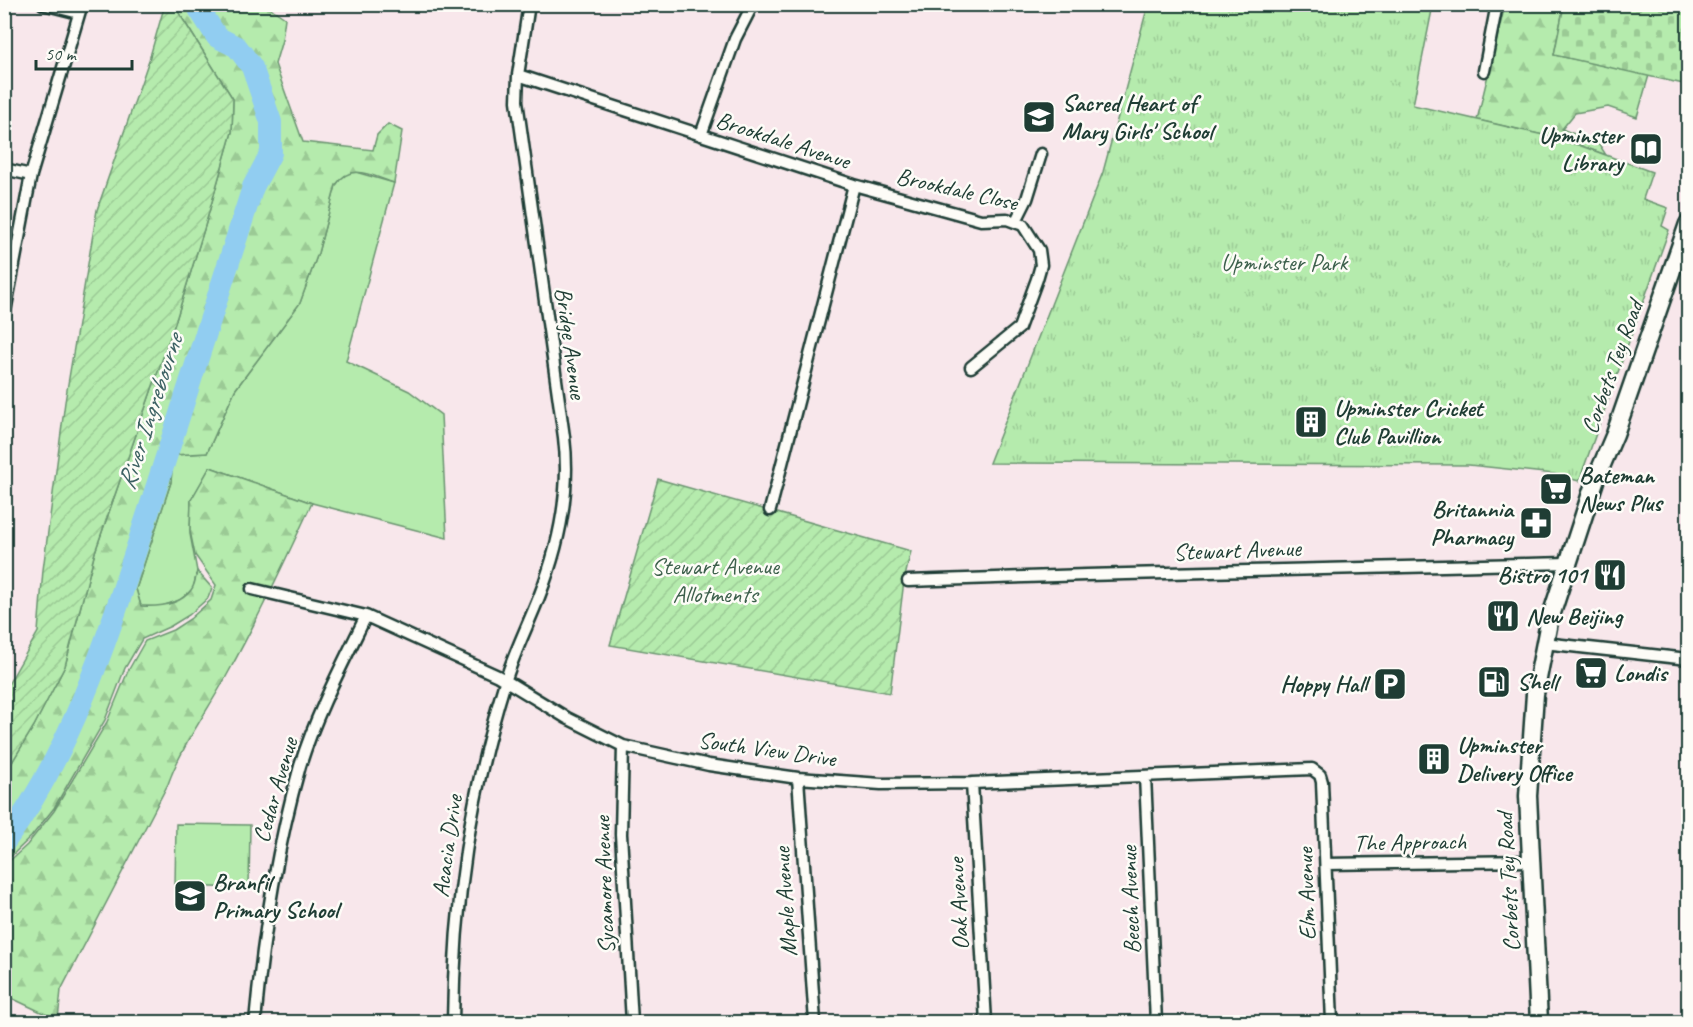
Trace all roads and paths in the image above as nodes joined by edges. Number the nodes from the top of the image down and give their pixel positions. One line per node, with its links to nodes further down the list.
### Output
1 (43, 4): 5 (street)
2 (529, 4): 7 (street, Bridge Avenue)
3 (753, 4): 8 (street)
4 (1497, 4): 6 (street)
5 (81, 9): 11 (street)
6 (1484, 71)
7 (518, 75): 8 (street, Brookdale Avenue); 24 (street, Bridge Avenue)
8 (701, 135): 12 (street, Brookdale Avenue)
9 (1041, 154): 13 (street)
10 (4, 169): 11 (street)
11 (31, 175): 15 (street)
12 (854, 185): 13 (street, Brookdale Close); 17 (street, Brookdale Avenue)
13 (1016, 221): 16 (street, Brookdale Close)
14 (1689, 224): 18 (main road, Corbets Tey Road)
15 (4, 317)
16 (971, 367)
17 (770, 510)
18 (1568, 563): 19 (street, Stewart Avenue); 22 (main road, Corbets Tey Road)
19 (908, 581)
20 (252, 589): 21 (street, South View Drive)
21 (366, 616): 24 (street, South View Drive); 32 (street, Cedar Avenue)
22 (1544, 643): 23 (street); 30 (main road, Corbets Tey Road)
23 (1689, 659)
24 (506, 680): 25 (street, South View Drive); 33 (street, Acacia Drive)
25 (623, 746): 28 (street, South View Drive); 34 (street, Sycamore Avenue)
26 (1312, 769): 27 (street, South View Drive); 31 (street, Elm Avenue)
27 (1145, 776): 29 (street, South View Drive); 37 (street, Beech Avenue)
28 (798, 778): 29 (street, South View Drive); 35 (street, Maple Avenue)
29 (972, 783): 36 (street, Oak Avenue)
30 (1531, 861): 31 (street, The Approach); 39 (main road, Corbets Tey Road)
31 (1326, 864): 38 (street, Elm Avenue)
32 (255, 1023)
33 (453, 1023)
34 (632, 1023)
35 (815, 1023)
36 (986, 1023)
37 (1156, 1023)
38 (1332, 1023)
39 (1539, 1023)

